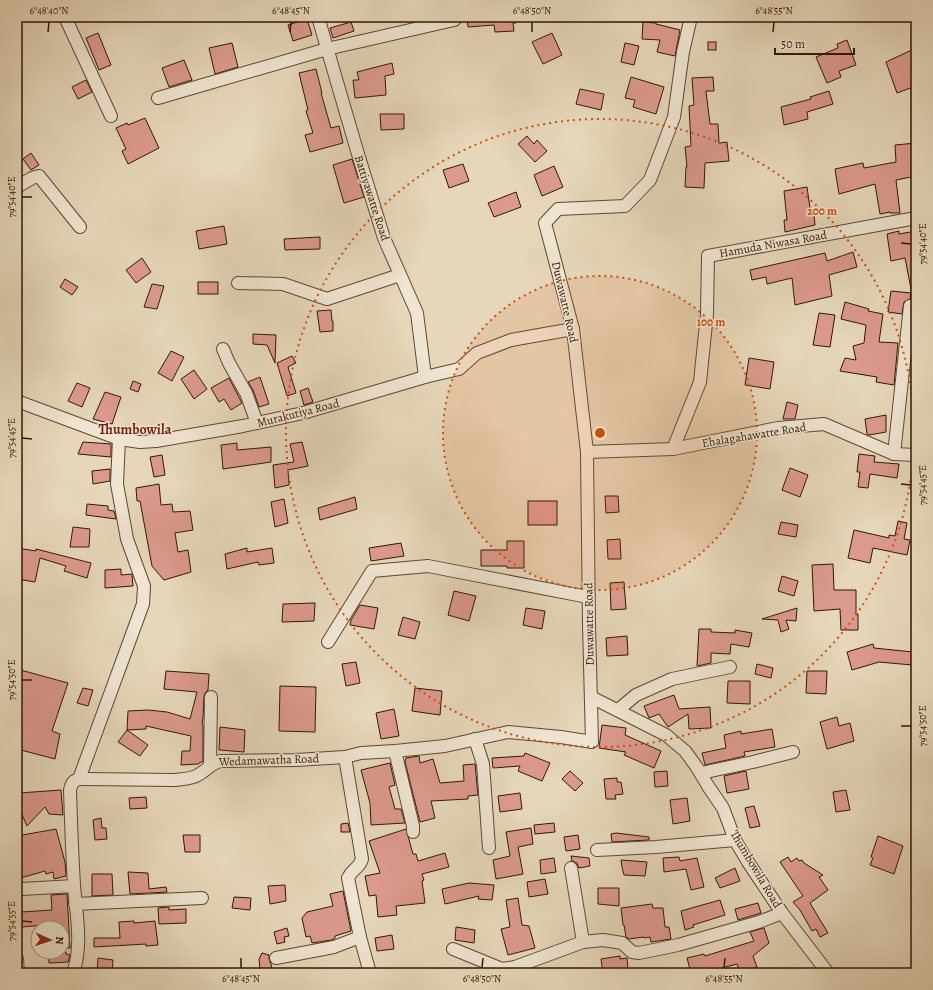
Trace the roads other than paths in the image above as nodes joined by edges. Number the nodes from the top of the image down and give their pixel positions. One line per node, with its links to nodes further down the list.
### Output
1 (64, 17): 7 (street)
2 (318, 17): 5 (street, Battiyawatte Road)
3 (455, 18): 5 (street)
4 (687, 18): 14 (street, Duwawatte Road)
5 (327, 49): 6 (street); 11 (street, Battiyawatte Road)
6 (158, 98)
7 (111, 116)
8 (17, 188): 10 (street)
9 (916, 218): 20 (street, Hamuda Niwasa Road)
10 (80, 227)
11 (400, 275): 12 (street); 16 (street, Battiyawatte Road)
12 (238, 283)
13 (910, 306): 22 (street)
14 (573, 329): 16 (street, Murakutiya Road); 21 (street, Duwawatte Road)
15 (223, 349): 18 (street)
16 (425, 377): 18 (street, Murakutiya Road)
17 (17, 401): 19 (street, Murakutiya Road)
18 (257, 423): 19 (street, Murakutiya Road)
19 (119, 440): 36 (street)
20 (673, 448): 21 (street, Ehalagahawatte Road); 22 (street, Ehalagahawatte Road)
21 (587, 452): 24 (street, Duwawatte Road)
22 (894, 454): 23 (street, Ehalagahawatte Road)
23 (916, 455)
24 (588, 597): 25 (street); 28 (street, Duwawatte Road)
25 (328, 642)
26 (730, 667): 29 (street)
27 (212, 697): 34 (street)
28 (591, 697): 29 (street, Thumbowila Road); 30 (street, Wedamawatha Road)
29 (618, 710): 35 (street, Thumbowila Road)
30 (475, 739): 31 (street, Wedamawatha Road); 39 (street)
31 (395, 751): 33 (street, Wedamawatha Road); 37 (street)
32 (793, 752): 35 (street)
33 (345, 757): 34 (street, Wedamawatha Road); 47 (street)
34 (210, 765): 36 (street, Wedamawatha Road)
35 (701, 773): 38 (street, Thumbowila Road)
36 (79, 779): 42 (street)
37 (413, 832)
38 (735, 840): 40 (street); 46 (street, Thumbowila Road)
39 (490, 848)
40 (597, 850)
41 (571, 868): 48 (street)
42 (74, 886): 43 (street); 45 (street)
43 (22, 889)
44 (202, 898): 45 (street)
45 (75, 904): 53 (street)
46 (782, 913): 48 (street); 55 (street, Thumbowila Road)
47 (360, 938): 50 (street); 54 (street)
48 (583, 942): 49 (street)
49 (453, 949)
50 (276, 958)
51 (17, 959): 52 (street)
52 (18, 973)
53 (73, 973)
54 (370, 973)
55 (828, 973)

